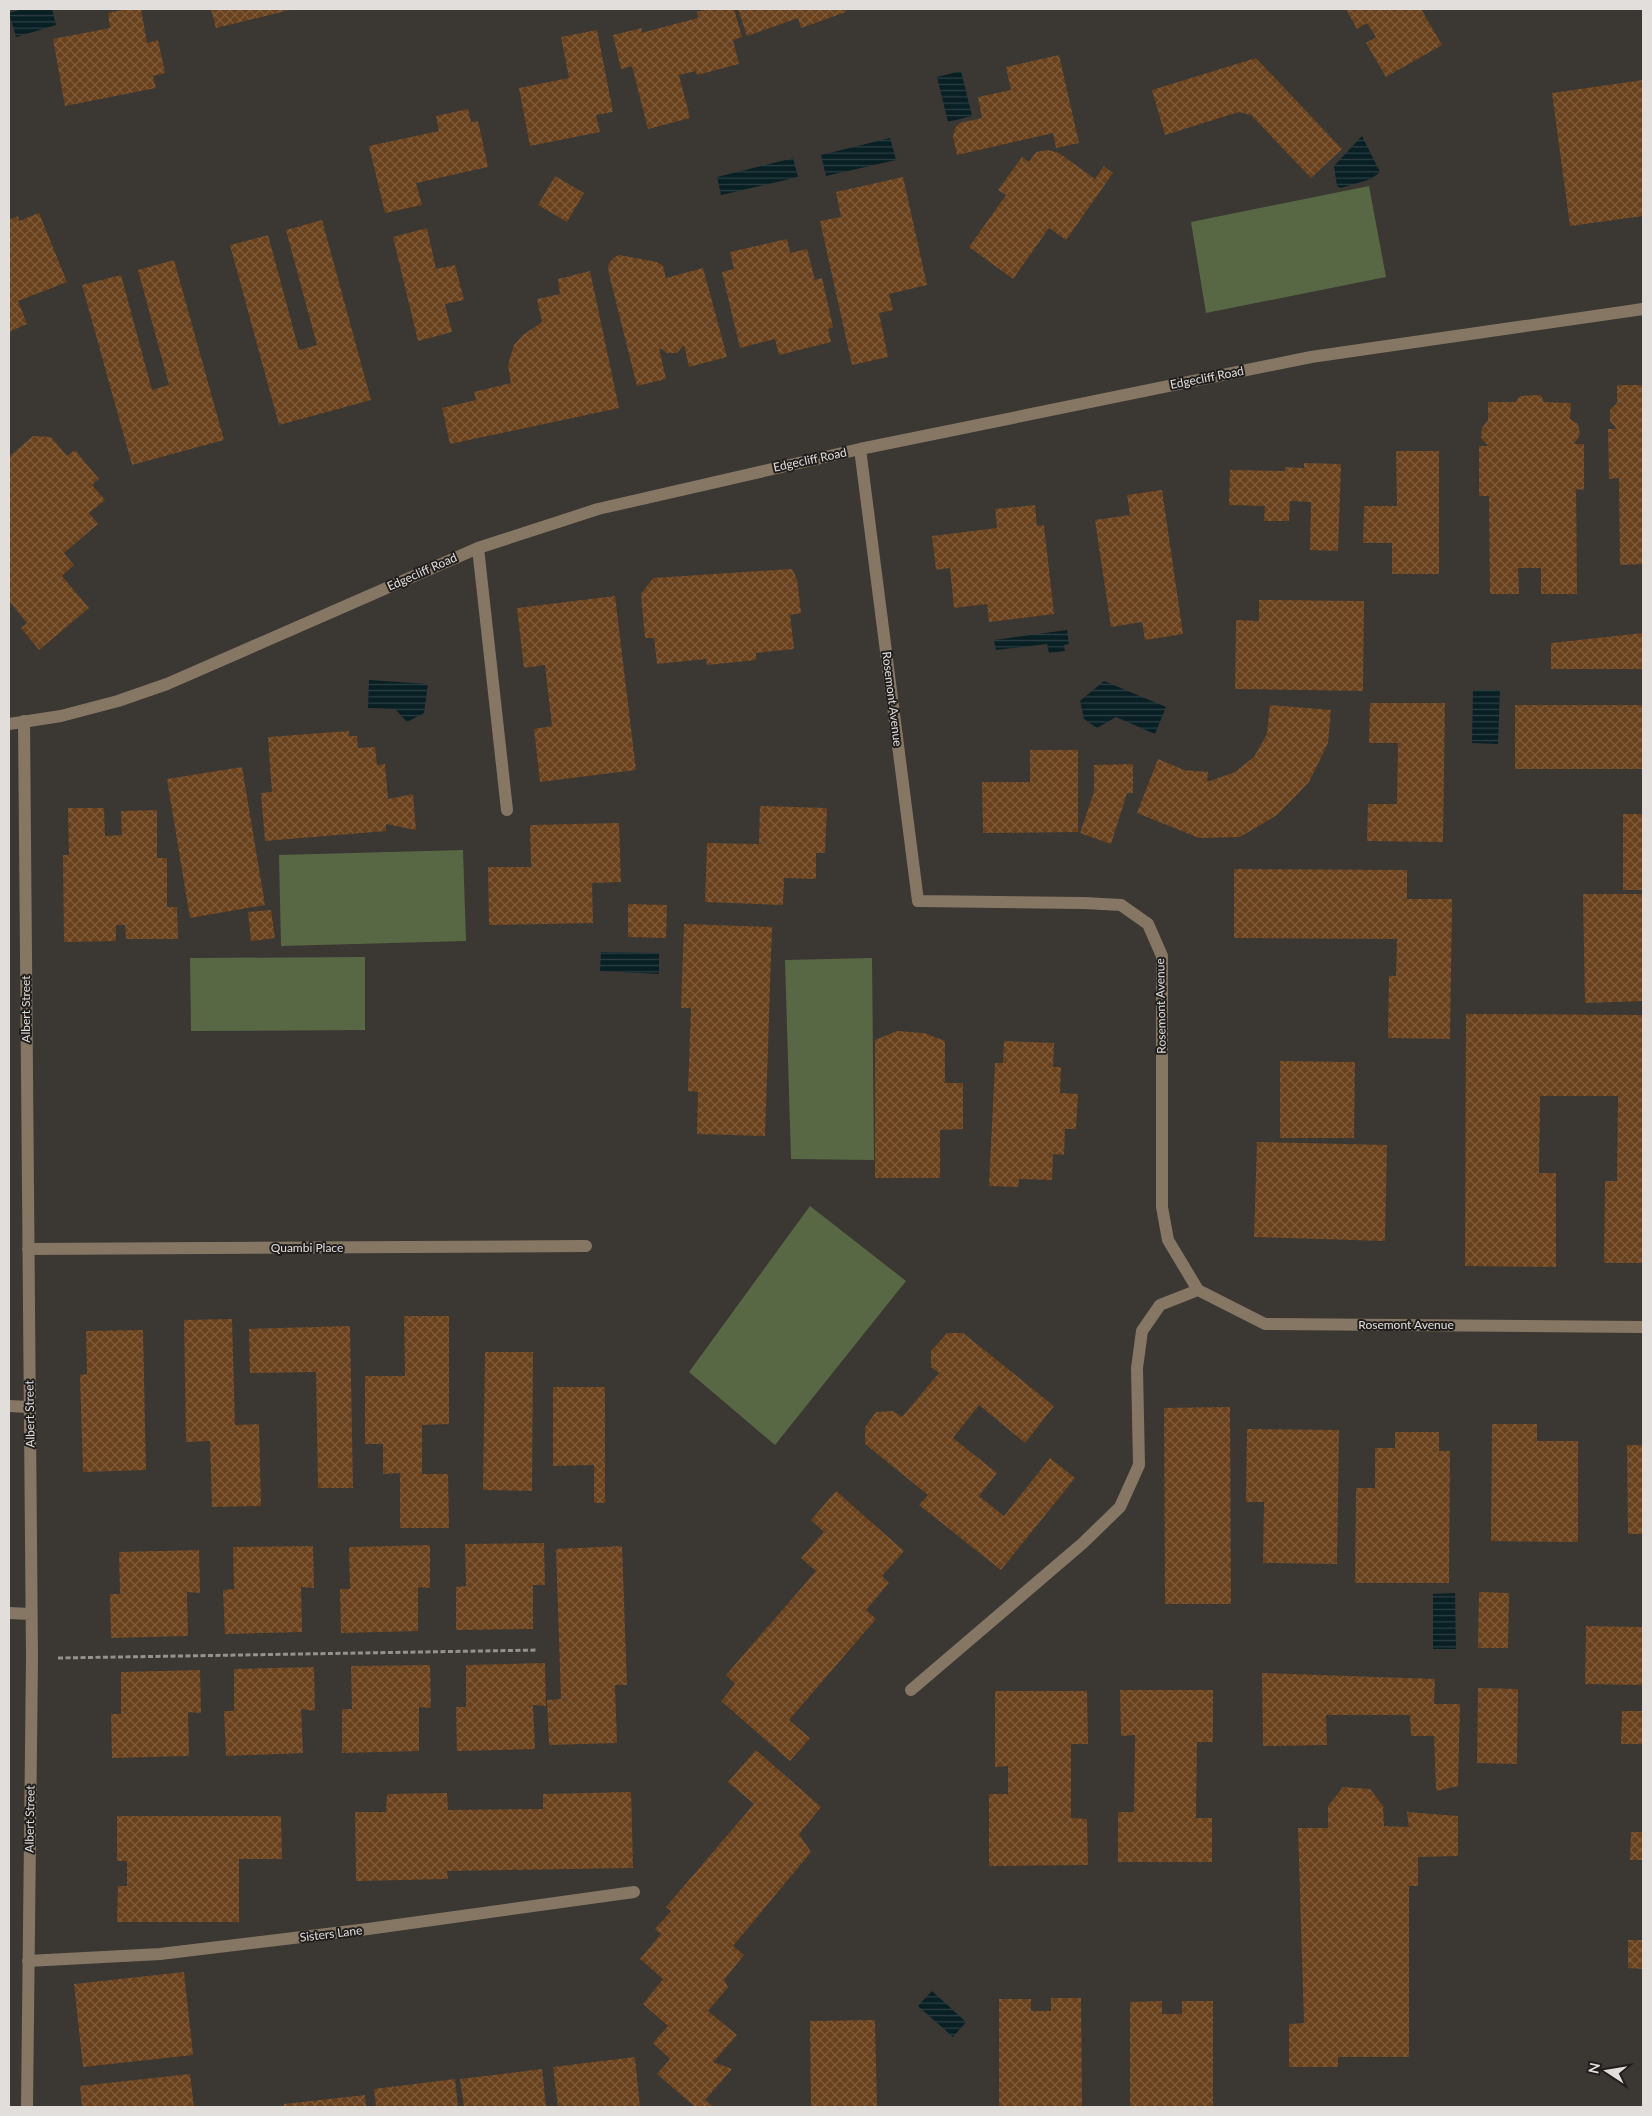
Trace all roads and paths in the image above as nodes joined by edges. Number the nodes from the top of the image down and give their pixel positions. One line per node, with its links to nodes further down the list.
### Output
1 (1643, 309): 2 (street, Edgecliff Road)
2 (860, 449): 3 (street, Edgecliff Road); 9 (street, Rosemont Avenue)
3 (478, 548): 4 (street, Edgecliff Road); 6 (street)
4 (24, 721): 5 (street, Edgecliff Road); 8 (street, Albert Street)
5 (9, 724)
6 (507, 810)
7 (586, 1246): 8 (street, Quambi Place)
8 (28, 1249): 12 (street, Albert Street)
9 (1198, 1290): 10 (street, Rosemont Avenue); 17 (street)
10 (1643, 1327)
11 (9, 1406): 12 (street)
12 (30, 1407): 14 (street, Albert Street)
13 (9, 1614): 14 (street)
14 (31, 1614): 16 (street, Albert Street)
15 (538, 1650): 16 (path)
16 (32, 1658): 19 (street, Albert Street)
17 (912, 1690)
18 (634, 1892): 19 (street, Sisters Lane)
19 (28, 1961): 20 (street, Albert Street)
20 (28, 2107)

